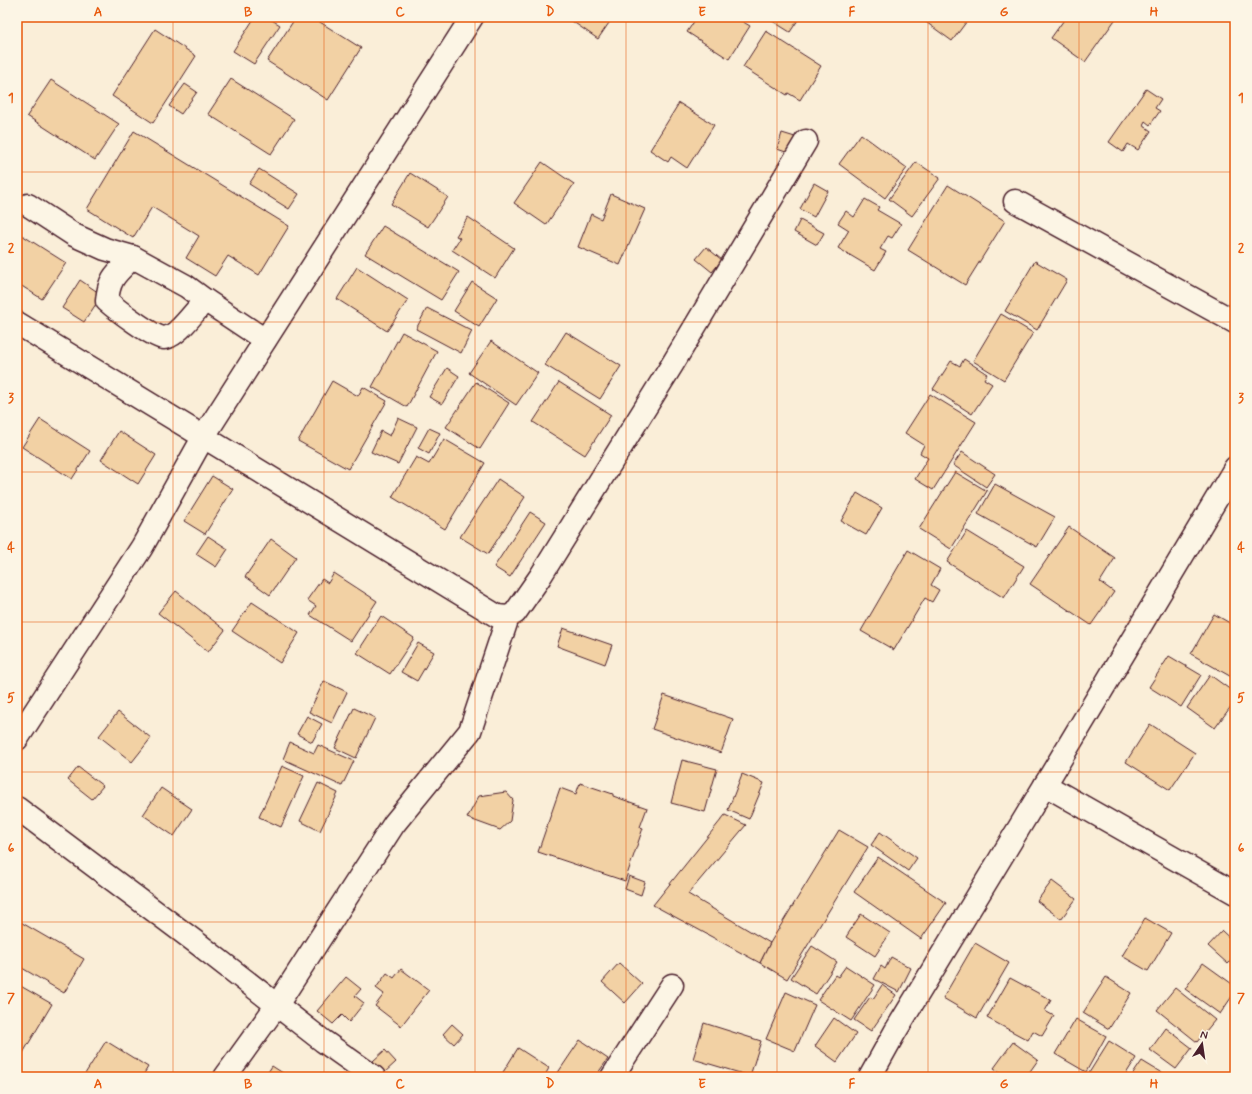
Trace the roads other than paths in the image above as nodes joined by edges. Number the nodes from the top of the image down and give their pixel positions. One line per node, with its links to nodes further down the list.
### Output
1 (472, 17): 9 (street)
2 (806, 141): 12 (street)
3 (1015, 201): 7 (street)
4 (28, 205): 5 (street)
5 (133, 257): 6 (street); 6 (street)
6 (205, 300): 9 (street)
7 (1235, 322)
8 (17, 323): 10 (street)
9 (265, 340): 10 (street)
10 (204, 436): 12 (street); 13 (street)
11 (1235, 468): 14 (street)
12 (508, 617): 18 (street)
13 (17, 738)
14 (1046, 785): 16 (street); 22 (street)
15 (17, 808): 18 (street)
16 (1235, 893)
17 (672, 985): 21 (street)
18 (277, 1005): 19 (street); 20 (street)
19 (225, 1077)
20 (374, 1077)
21 (612, 1077)
22 (870, 1077)

